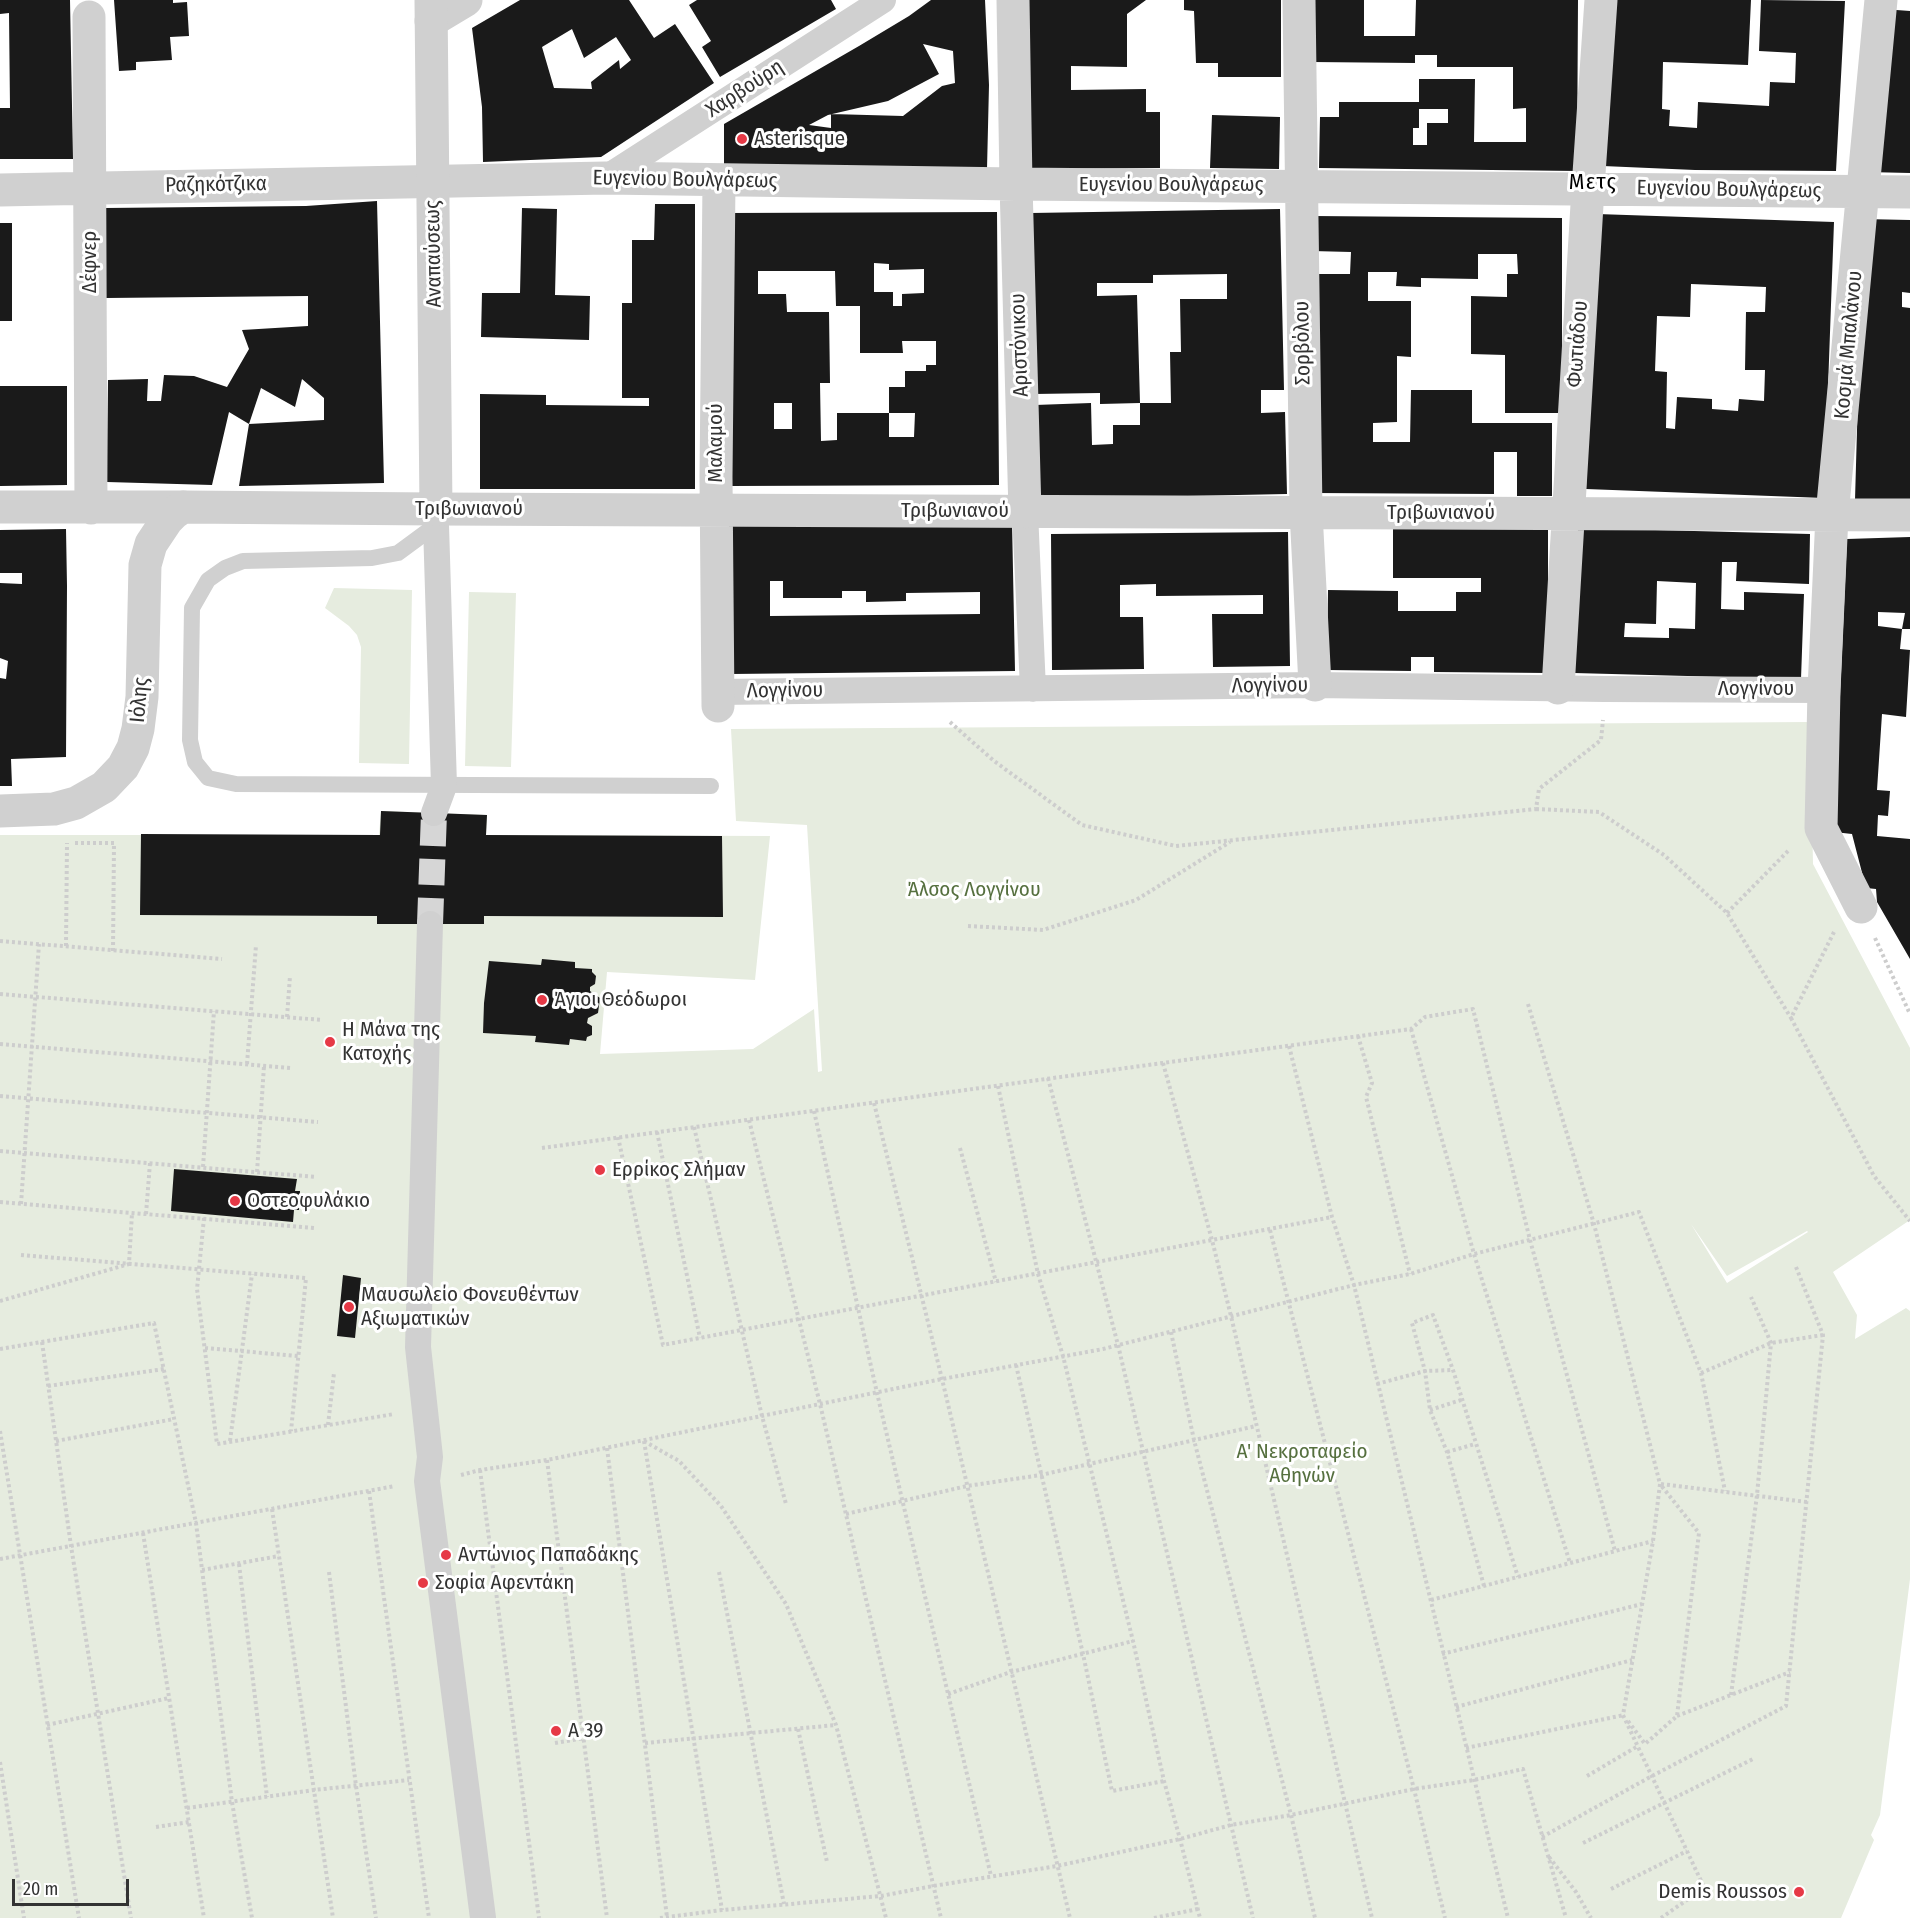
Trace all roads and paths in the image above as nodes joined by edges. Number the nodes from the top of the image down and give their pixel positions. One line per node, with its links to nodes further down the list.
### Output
1 (466, 0): 7 (street)
2 (883, 0): 9 (street, Χαρβούρη)
3 (1013, 0): 12 (street, Αριστόνικου)
4 (1299, 0): 13 (street, Σορβόλου)
5 (1601, 0): 15 (street, Φωτιάδου)
6 (1881, 0): 17 (street, Κοσμά Μπαλάνου)
7 (431, 10): 10 (street, Αναπαύσεως)
8 (89, 17): 14 (street, Δέφνερ)
9 (606, 178): 10 (street, Ευγενίου Βουλγάρεως); 11 (street, Ευγενίου Βουλγάρεως)
10 (433, 181): 14 (street, Ραζηκότζικα); 28 (street, Αναπαύσεως)
11 (719, 181): 12 (street, Ευγενίου Βουλγάρεως); 22 (street, Μαλαμού)
12 (1016, 184): 13 (street, Ευγενίου Βουλγάρεως); 23 (street, Αριστόνικου)
13 (1300, 186): 15 (street, Ευγενίου Βουλγάρεως); 24 (street, Σορβόλου)
14 (90, 188): 16 (street, Ραζηκότζικα); 21 (street, Δέφνερ)
15 (1588, 188): 17 (street, Ευγενίου Βουλγάρεως); 25 (street, Φωτιάδου)
16 (0, 190)
17 (1863, 192): 18 (street, Ευγενίου Βουλγάρεως); 26 (street, Κοσμά Μπαλάνου)
18 (1910, 192)
19 (0, 507): 21 (street, Τριβωνιανού)
20 (183, 507): 21 (street, Τριβωνιανού); 28 (street, Τριβωνιανού); 39 (street, Ιόλης)
21 (91, 508)
22 (717, 510): 23 (street, Τριβωνιανού); 28 (street, Τριβωνιανού); 35 (street, Μαλαμού)
23 (1025, 512): 24 (street, Τριβωνιανού); 31 (street, Αριστόνικου)
24 (1306, 512): 25 (street, Τριβωνιανού); 29 (street, Σορβόλου)
25 (1568, 514): 26 (street, Τριβωνιανού); 30 (street, Φωτιάδου)
26 (1832, 515): 27 (street, Τριβωνιανού); 34 (street, Κοσμά Μπαλάνου)
27 (1910, 515)
28 (436, 517): 36 (street); 36 (lane)
29 (1315, 685): 30 (street, Λογγίνου); 31 (street, Λογγίνου)
30 (1558, 688): 32 (street, Λογγίνου)
31 (1033, 689): 33 (street, Λογγίνου)
32 (1605, 689): 34 (street, Λογγίνου); 38 (path)
33 (913, 690): 35 (street, Λογγίνου); 42 (path)
34 (1824, 690): 41 (street, Κοσμά Μπαλάνου)
35 (717, 699)
36 (444, 786): 37 (lane); 40 (street)
37 (711, 786)
38 (1536, 809): 42 (path); 44 (path)
39 (0, 811)
40 (434, 813)
41 (1821, 828): 43 (street); 44 (path)
42 (1233, 840): 46 (path)
43 (1861, 907): 60 (path)
44 (1727, 913): 62 (path)
45 (430, 924): 149 (street)
46 (968, 926)
47 (1835, 930): 62 (path)
48 (0, 941): 49 (path)
49 (39, 944): 51 (path); 56 (path)
50 (256, 945): 59 (path)
51 (66, 946): 52 (path); 52 (path)
52 (113, 951): 53 (path)
53 (222, 959)
54 (290, 976): 61 (path)
55 (0, 994): 56 (path)
56 (36, 997): 58 (path); 68 (path)
57 (1528, 1004): 102 (path)
58 (214, 1011): 59 (path); 69 (path)
59 (251, 1014): 61 (path); 71 (path)
60 (1910, 1014)
61 (287, 1017): 63 (path)
62 (1791, 1018): 101 (path)
63 (322, 1020)
64 (1411, 1029): 65 (path); 106 (path); 107 (path)
65 (1358, 1036): 67 (path); 115 (path)
66 (0, 1044): 68 (path)
67 (1289, 1046): 70 (path); 100 (path)
68 (32, 1047): 69 (path); 77 (path)
69 (211, 1062): 71 (path); 80 (path)
70 (1163, 1063): 74 (path); 105 (path)
71 (247, 1064): 72 (path)
72 (264, 1066): 73 (path); 81 (path)
73 (291, 1068)
74 (1048, 1078): 75 (path); 109 (path)
75 (998, 1086): 78 (path); 114 (path)
76 (0, 1096): 77 (path)
77 (29, 1098): 80 (path); 90 (path)
78 (874, 1102): 79 (path); 118 (path)
79 (813, 1111): 82 (path); 122 (path)
80 (207, 1113): 81 (path); 92 (path)
81 (260, 1117): 83 (path); 93 (path)
82 (749, 1119): 84 (path); 124 (path)
83 (318, 1122)
84 (694, 1127): 85 (path); 125 (path)
85 (657, 1132): 86 (path); 128 (path)
86 (618, 1137): 87 (path); 128 (path)
87 (542, 1148)
88 (960, 1148): 116 (path)
89 (0, 1150): 90 (path)
90 (25, 1153): 91 (path); 96 (path)
91 (150, 1163): 92 (path); 98 (path)
92 (204, 1167): 93 (path)
93 (256, 1172): 94 (path)
94 (315, 1177)
95 (0, 1202): 96 (path)
96 (21, 1204): 97 (path)
97 (132, 1213): 98 (path); 110 (path)
98 (147, 1214): 99 (path)
99 (204, 1218): 103 (path); 112 (path)
100 (1332, 1218): 104 (path); 117 (path)
101 (1910, 1221)
102 (1594, 1224): 106 (path); 142 (path); 170 (path)
103 (314, 1228)
104 (1270, 1230): 105 (path); 121 (path)
105 (1212, 1240): 109 (path); 123 (path)
106 (1530, 1240): 107 (path); 184 (path)
107 (1474, 1254): 115 (path); 188 (path)
108 (21, 1255): 110 (path)
109 (1096, 1263): 114 (path); 131 (path)
110 (129, 1264): 112 (path); 120 (path)
111 (1796, 1267): 127 (path)
112 (200, 1269): 113 (path); 132 (path)
113 (252, 1274): 134 (path); 135 (path)
114 (1038, 1274): 116 (path); 136 (path)
115 (1410, 1274): 117 (path)
116 (996, 1282): 118 (path)
117 (1354, 1285): 121 (path); 144 (path)
118 (921, 1296): 122 (path); 143 (path)
119 (1751, 1297): 130 (path)
120 (0, 1301)
121 (1287, 1301): 123 (path); 228 (path)
122 (858, 1308): 124 (path); 146 (path)
123 (1231, 1316): 126 (path); 154 (path)
124 (799, 1320): 125 (path); 148 (path)
125 (741, 1330): 128 (path); 151 (path)
126 (1171, 1332): 131 (path); 157 (path)
127 (1823, 1335): 130 (path); 176 (path)
128 (700, 1338)
129 (42, 1342): 133 (path); 138 (path); 145 (path)
130 (1771, 1343): 142 (path); 174 (path)
131 (1118, 1345): 136 (path); 163 (path)
132 (205, 1348): 134 (path); 159 (path)
133 (0, 1349)
134 (242, 1352): 135 (path); 159 (path)
135 (298, 1356): 156 (path)
136 (1063, 1356): 137 (path); 166 (path)
137 (1016, 1365): 143 (path); 168 (path)
138 (164, 1369): 145 (path); 152 (path)
139 (1453, 1370): 140 (path); 140 (path); 147 (path)
140 (1425, 1371): 144 (path); 150 (path)
141 (334, 1373): 153 (path)
142 (1701, 1373): 173 (path)
143 (942, 1379): 146 (path); 171 (path)
144 (1377, 1384): 195 (path)
145 (48, 1386): 158 (path)
146 (877, 1393): 148 (path); 175 (path)
147 (1461, 1400): 150 (path); 161 (path)
148 (820, 1404): 151 (path); 179 (path)
149 (424, 1408): 153 (path); 169 (street)
150 (1430, 1410): 164 (path)
151 (762, 1416): 160 (path); 177 (path)
152 (174, 1419): 158 (path); 180 (path)
153 (328, 1425): 156 (path)
154 (1256, 1426): 157 (path); 233 (path)
155 (0, 1431): 185 (path)
156 (291, 1431): 159 (path)
157 (1194, 1440): 163 (path); 235 (path)
158 (56, 1441): 183 (path)
159 (230, 1441)
160 (643, 1441): 162 (path); 211 (path); 215 (path)
161 (1475, 1444): 164 (path); 193 (path)
162 (607, 1448): 165 (path); 217 (path)
163 (1143, 1451): 166 (path); 237 (path)
164 (1447, 1452): 194 (path)
165 (547, 1460): 167 (path); 214 (path)
166 (1089, 1463): 168 (path); 197 (path)
167 (480, 1470): 169 (path); 265 (path)
168 (1041, 1475): 171 (path); 198 (path)
169 (426, 1481): 172 (path); 264 (street)
170 (1660, 1484): 173 (path); 182 (path); 209 (path)
171 (967, 1486): 175 (path); 201 (path)
172 (369, 1491): 178 (path); 224 (path)
173 (1725, 1491): 174 (path)
174 (1757, 1495): 176 (path); 204 (path)
175 (902, 1501): 179 (path); 203 (path)
176 (1807, 1502): 202 (path)
177 (786, 1504)
178 (272, 1509): 180 (path); 186 (path)
179 (846, 1514): 247 (path)
180 (196, 1523): 181 (path); 190 (path)
181 (143, 1533): 183 (path); 205 (path)
182 (1653, 1541): 184 (path); 196 (path)
183 (71, 1546): 185 (path); 207 (path)
184 (1615, 1551): 188 (path)
185 (19, 1556): 187 (path); 210 (path)
186 (279, 1556): 189 (path); 229 (path)
187 (0, 1559)
188 (1570, 1563): 193 (path)
189 (239, 1564): 190 (path); 230 (path)
190 (202, 1570): 231 (path)
191 (329, 1572): 227 (path)
192 (719, 1572): 213 (path)
193 (1518, 1577): 194 (path)
194 (1484, 1586): 195 (path)
195 (1431, 1600): 199 (path)
196 (1642, 1604): 199 (path); 200 (path)
197 (1133, 1641): 198 (path); 226 (path)
198 (1083, 1654): 201 (path); 226 (path)
199 (1442, 1654): 206 (path)
200 (1632, 1660): 206 (path); 208 (path)
201 (1011, 1672): 203 (path); 245 (path)
202 (1790, 1672): 204 (path); 223 (path)
203 (948, 1694): 246 (path)
204 (1731, 1695): 209 (path)
205 (169, 1698): 207 (path); 234 (path)
206 (1455, 1707): 219 (path)
207 (98, 1713): 210 (path); 258 (path)
208 (1623, 1715): 209 (path); 218 (path); 219 (path)
209 (1677, 1716)
210 (47, 1725): 257 (path)
211 (836, 1725): 212 (path); 250 (path)
212 (798, 1728): 213 (path); 244 (path)
213 (749, 1733): 215 (path); 252 (path)
214 (584, 1738): 216 (path); 266 (path)
215 (694, 1738): 217 (path); 254 (path)
216 (555, 1743)
217 (645, 1743): 255 (path)
218 (1638, 1746): 222 (path); 223 (path)
219 (1466, 1748): 225 (path)
220 (1754, 1759): 232 (path)
221 (0, 1762): 256 (path)
222 (1587, 1776)
223 (1652, 1776): 232 (path); 239 (path)
224 (409, 1780): 227 (path); 263 (path)
225 (1474, 1780): 228 (path); 239 (path); 277 (path)
226 (1164, 1781): 240 (path)
227 (356, 1786): 229 (path); 262 (path)
228 (1414, 1789): 233 (path); 276 (path)
229 (314, 1790): 230 (path); 261 (path)
230 (267, 1797): 231 (path)
231 (232, 1802): 234 (path); 260 (path)
232 (1664, 1802): 241 (path); 242 (path)
233 (1345, 1803): 235 (path); 275 (path)
234 (187, 1808): 236 (path)
235 (1291, 1815): 237 (path); 274 (path)
236 (189, 1822): 238 (path); 259 (path)
237 (1231, 1825): 240 (path); 273 (path)
238 (156, 1827)
239 (1542, 1837): 243 (path)
240 (1180, 1839): 245 (path); 253 (path)
241 (1583, 1844)
242 (1687, 1851): 248 (path); 249 (path)
243 (1547, 1853): 278 (path); 279 (path)
244 (827, 1862)
245 (1057, 1866): 246 (path); 270 (path)
246 (991, 1876): 247 (path)
247 (933, 1886): 250 (path); 269 (path)
248 (1704, 1888): 251 (path); 280 (path)
249 (1611, 1889)
250 (881, 1896): 252 (path); 268 (path)
251 (1710, 1900)
252 (784, 1904): 254 (path)
253 (1198, 1909): 271 (path); 272 (path)
254 (722, 1910): 255 (path)
255 (667, 1917): 267 (path)
256 (24, 1918)
257 (79, 1918)
258 (131, 1918)
259 (204, 1918)
260 (252, 1918)
261 (333, 1918)
262 (376, 1918)
263 (429, 1918)
264 (483, 1918)
265 (539, 1918)
266 (607, 1918)
267 (660, 1918)
268 (886, 1918)
269 (941, 1918)
270 (1070, 1918)
271 (1154, 1918)
272 (1200, 1918)
273 (1253, 1918)
274 (1315, 1918)
275 (1372, 1918)
276 (1445, 1918)
277 (1508, 1918)
278 (1566, 1918)
279 (1591, 1918)
280 (1661, 1918)

